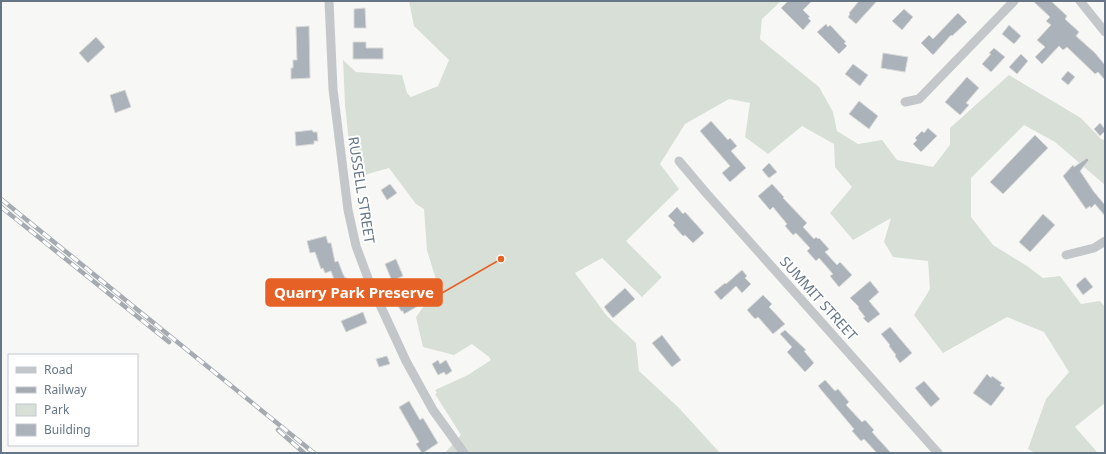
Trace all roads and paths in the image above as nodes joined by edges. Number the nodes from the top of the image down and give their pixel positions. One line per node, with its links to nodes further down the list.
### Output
1 (330, 1): 9 (street, RUSSELL STREET)
2 (1014, 1): 5 (street)
3 (1080, 1): 4 (street)
4 (1105, 32)
5 (904, 102)
6 (680, 161): 10 (street, SUMMIT STREET)
7 (1105, 241): 8 (street)
8 (1066, 255)
9 (464, 453)
10 (938, 453)

